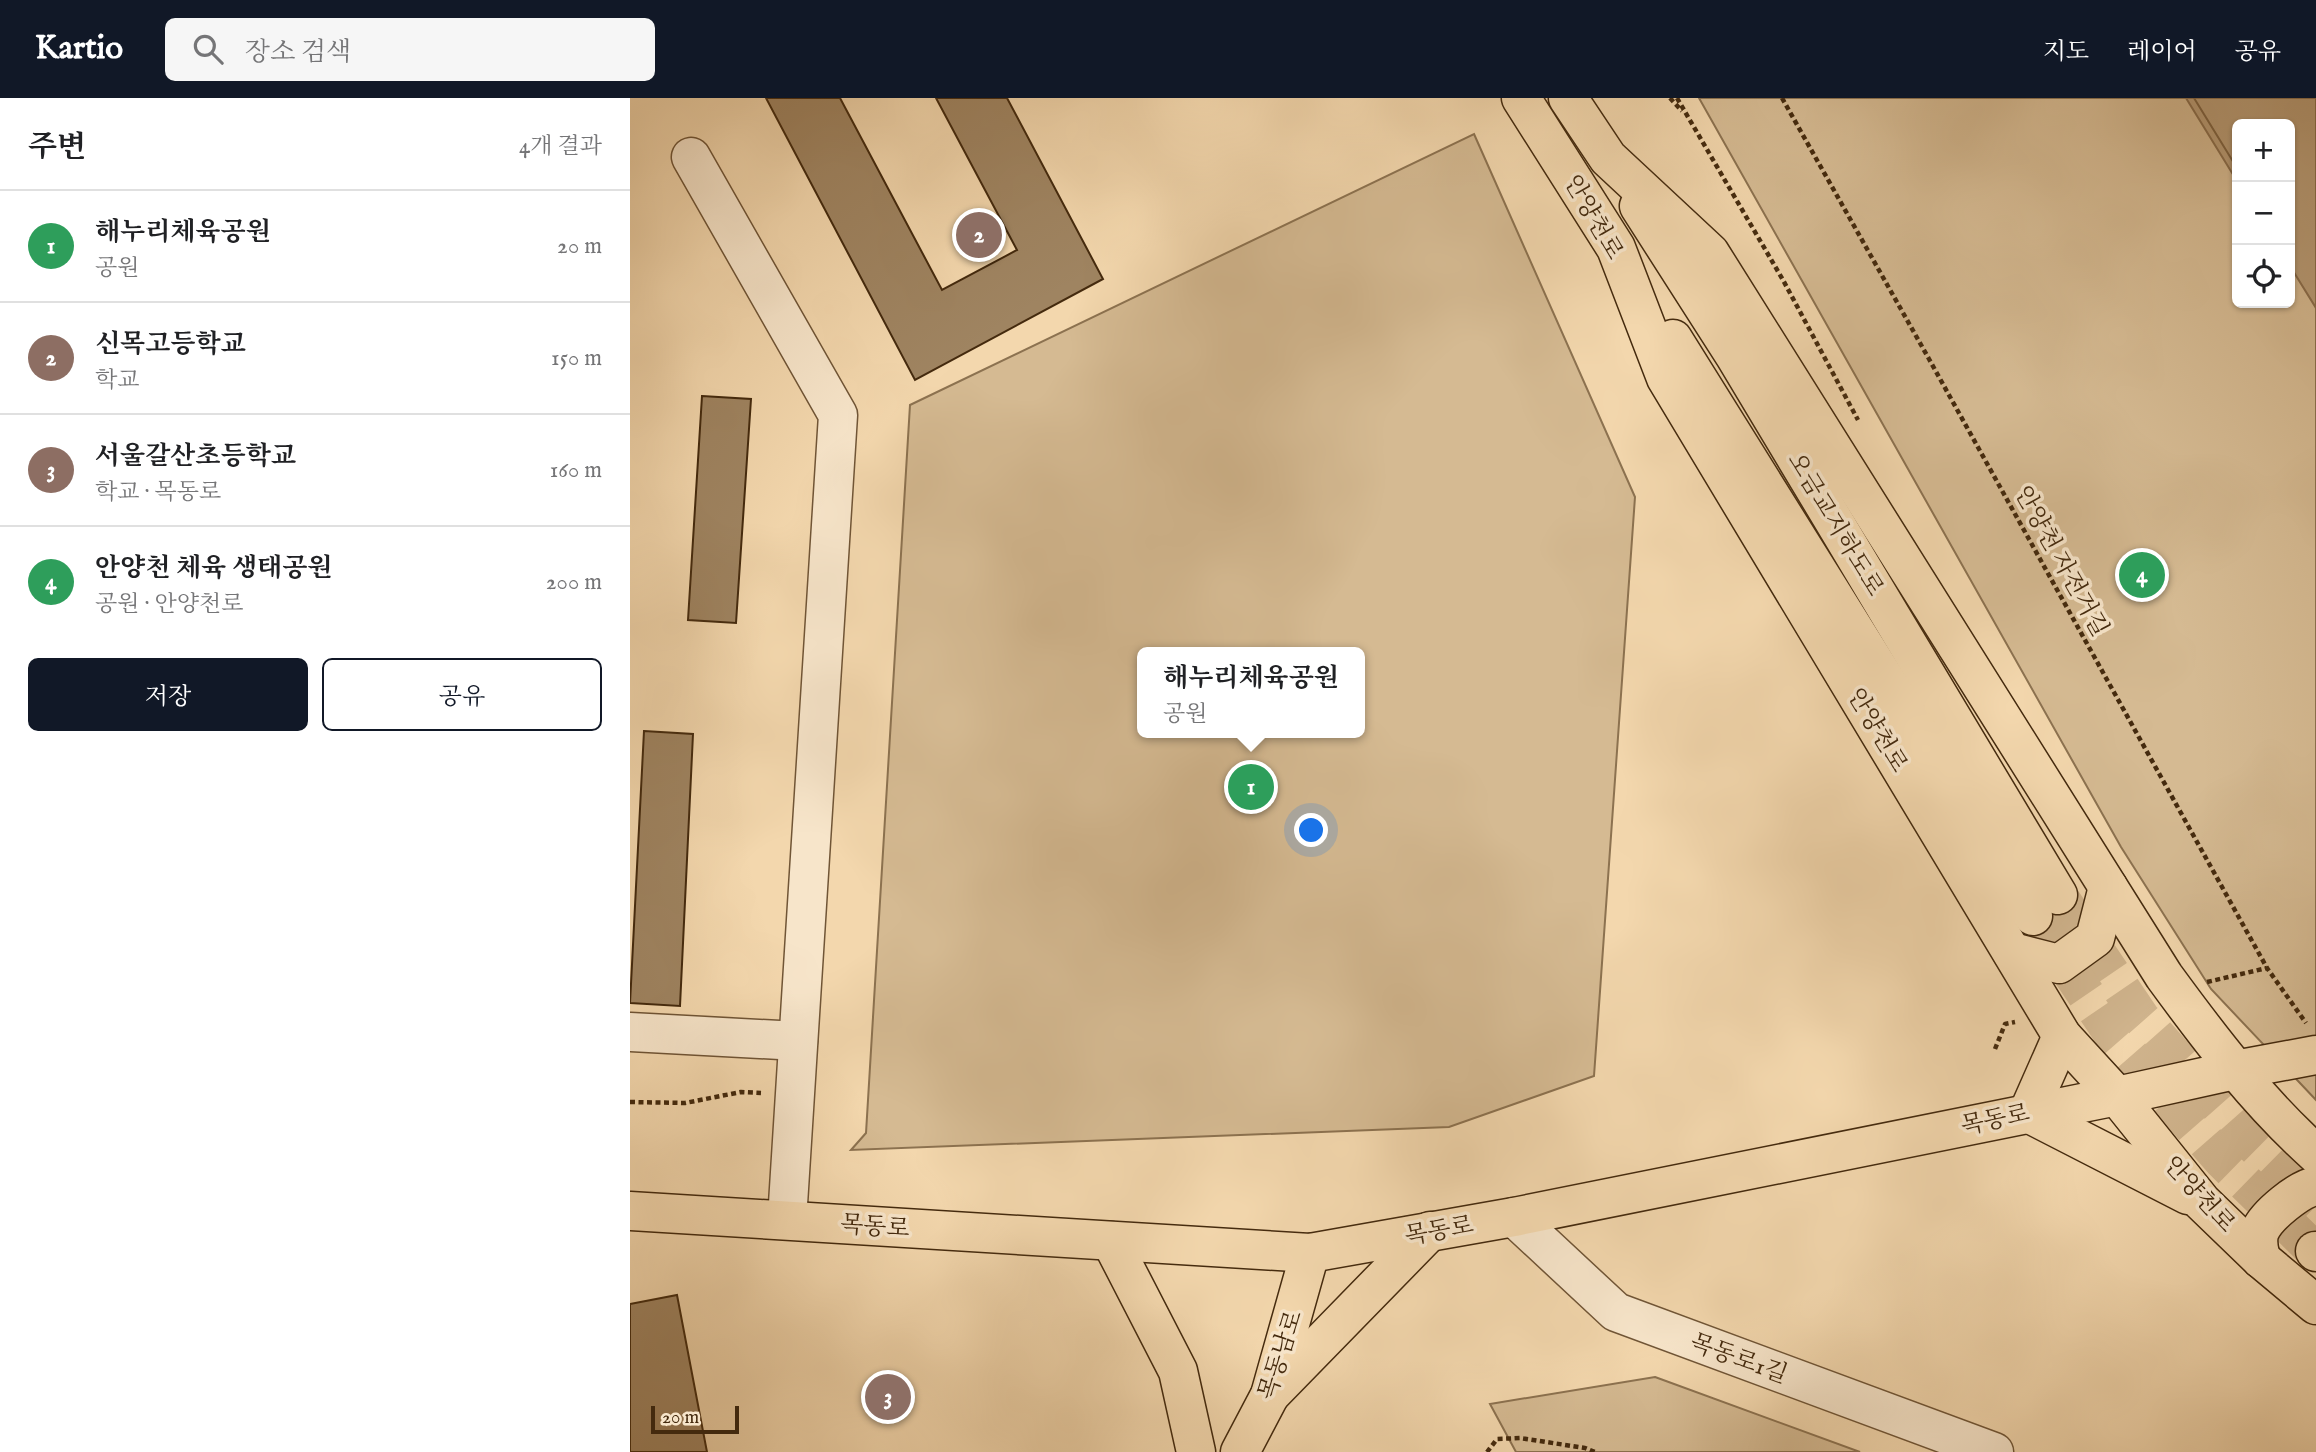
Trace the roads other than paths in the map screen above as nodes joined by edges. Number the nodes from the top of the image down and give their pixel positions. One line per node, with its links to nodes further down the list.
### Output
1 (1521, 98): 5 (main road, 안양천로)
2 (1568, 98): 4 (main road, 안양천로)
3 (691, 158): 10 (street)
4 (1608, 158): 5 (main road, 오금교지하도로); 6 (main road, 안양천로)
5 (1616, 248): 7 (main road, 안양천로)
6 (2108, 887): 7 (main road); 12 (main road, 안양천로)
7 (2012, 952): 9 (main road, 안양천로)
8 (630, 1032): 10 (street)
9 (2062, 1036): 13 (main road, 안양천로); 14 (main road)
10 (798, 1041): 20 (street)
11 (2313, 1042): 12 (main road, 목동로)
12 (2235, 1070): 13 (main road, 목동로); 15 (main road, 안양천로)
13 (2117, 1096): 14 (main road, 목동로); 17 (main road, 안양천로)
14 (2028, 1113): 17 (main road); 19 (main road, 목동로)
15 (2316, 1154)
16 (2316, 1186): 24 (main road)
17 (2202, 1202): 24 (main road, 안양천로)
18 (630, 1211): 20 (main road, 목동로)
19 (1514, 1217): 21 (main road, 목동로); 29 (street, 목동로1길)
20 (787, 1220): 22 (main road, 목동로)
21 (1430, 1231): 23 (main road, 목동로); 26 (main road)
22 (1111, 1241): 23 (main road, 목동로); 27 (main road)
23 (1310, 1254): 26 (main road, 목동남로)
24 (2261, 1259): 25 (main road, 안양천로)
25 (2316, 1305)
26 (1270, 1395): 28 (main road, 목동남로)
27 (1196, 1452)
28 (1240, 1452)
29 (1994, 1452)

